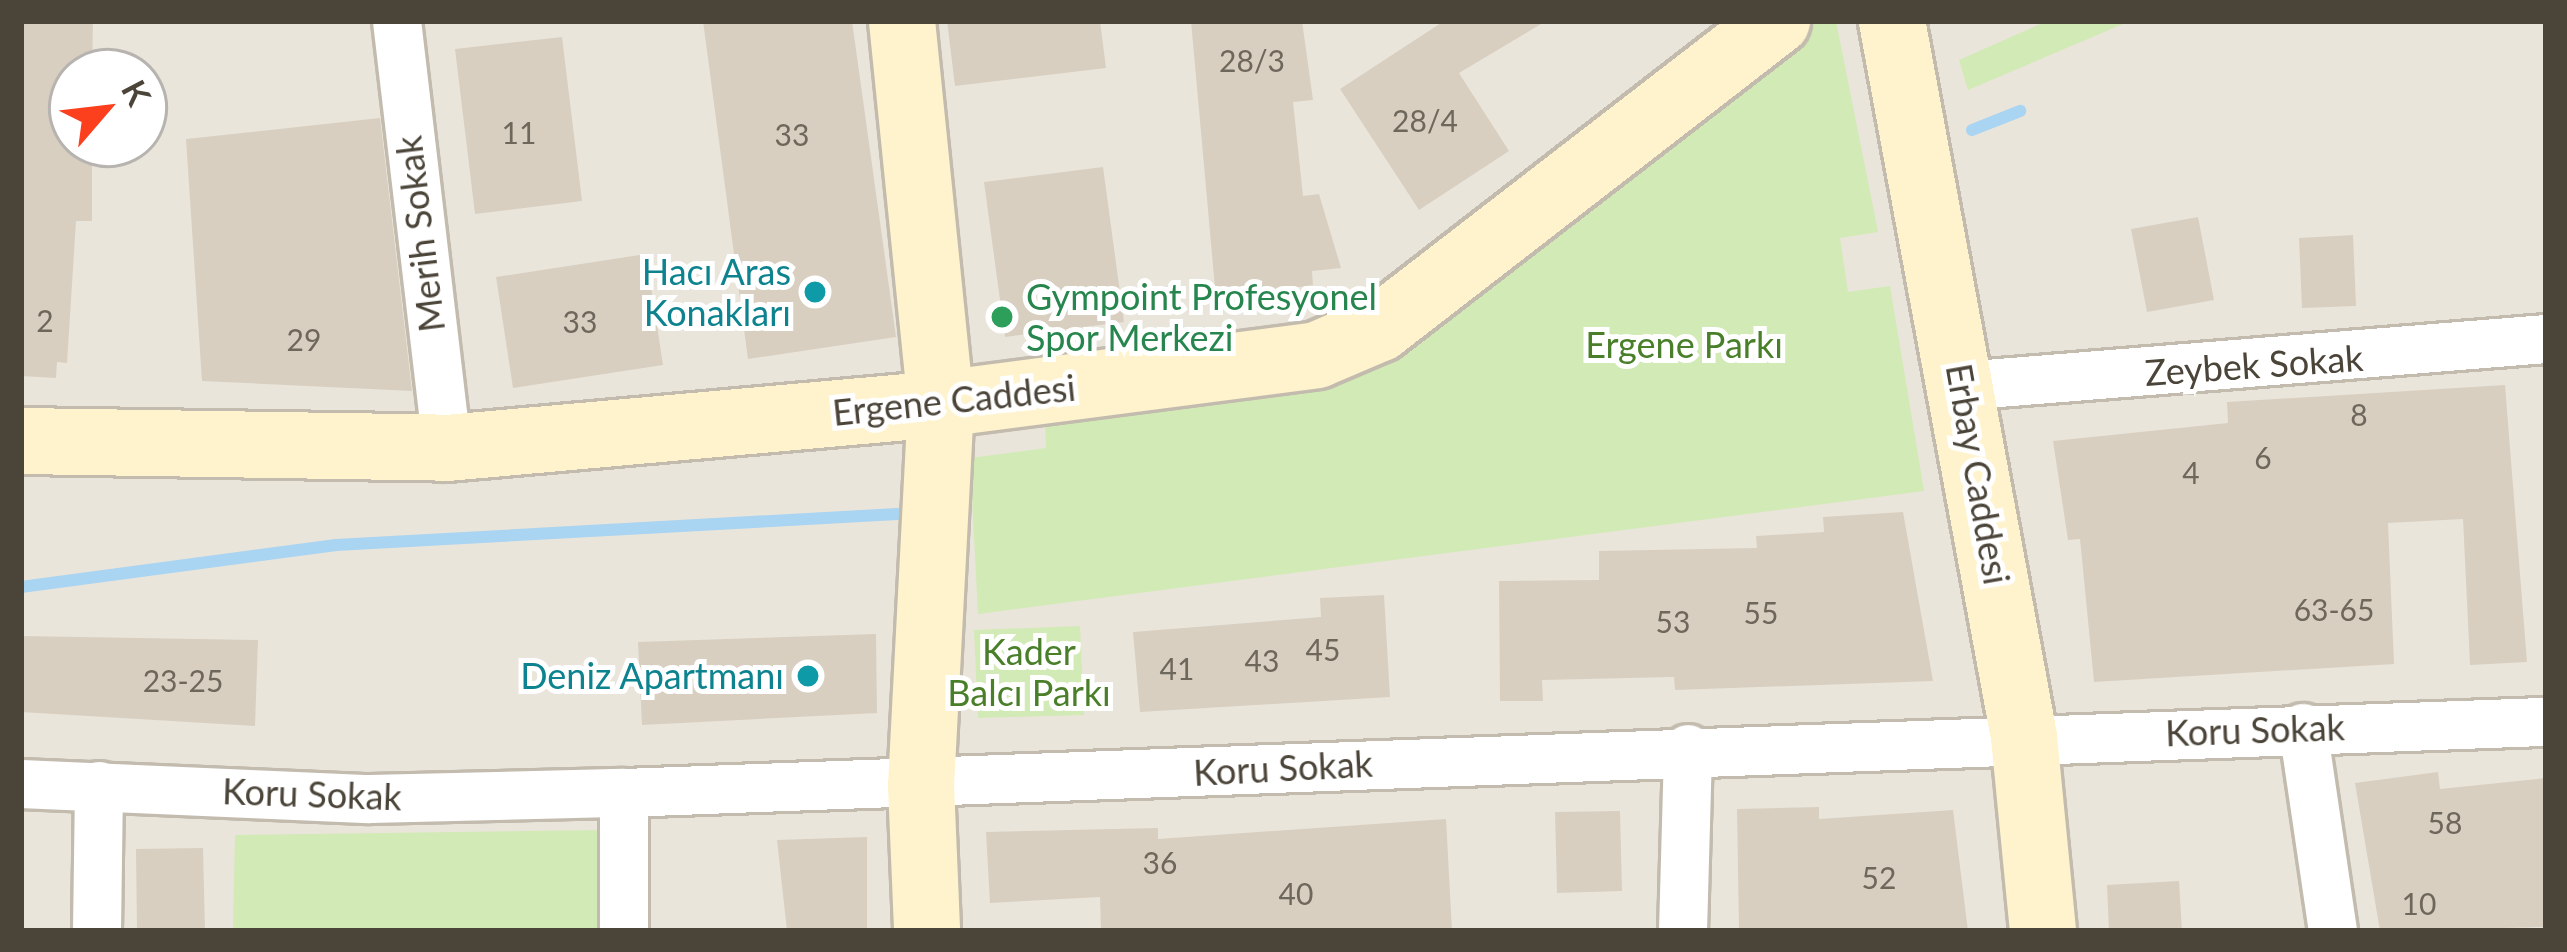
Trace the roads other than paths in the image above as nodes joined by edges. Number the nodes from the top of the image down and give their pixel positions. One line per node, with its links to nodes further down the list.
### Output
1 (397, 21): 9 (street, Merih Sokak)
2 (902, 21): 7 (street)
3 (1777, 21): 7 (street, Ergene Caddesi)
4 (1892, 21): 6 (street, Erbay Caddesi)
5 (2546, 340): 6 (street, Zeybek Sokak)
6 (1962, 386): 12 (street, Erbay Caddesi)
7 (938, 434): 9 (street, Ergene Caddesi); 15 (street)
8 (21, 441): 9 (street, Ergene Caddesi)
9 (447, 448)
10 (2546, 722): 11 (street, Koru Sokak)
11 (2303, 728): 12 (street, Koru Sokak); 23 (street)
12 (2024, 736): 13 (street, Koru Sokak); 22 (street, Erbay Caddesi)
13 (1688, 749): 15 (street, Koru Sokak); 21 (street)
14 (21, 784): 16 (street, Koru Sokak)
15 (922, 785): 17 (street, Koru Sokak); 20 (street)
16 (98, 786): 17 (street, Koru Sokak); 18 (street)
17 (625, 793): 19 (street)
18 (97, 931)
19 (624, 931)
20 (927, 931)
21 (1683, 931)
22 (2043, 931)
23 (2333, 931)

